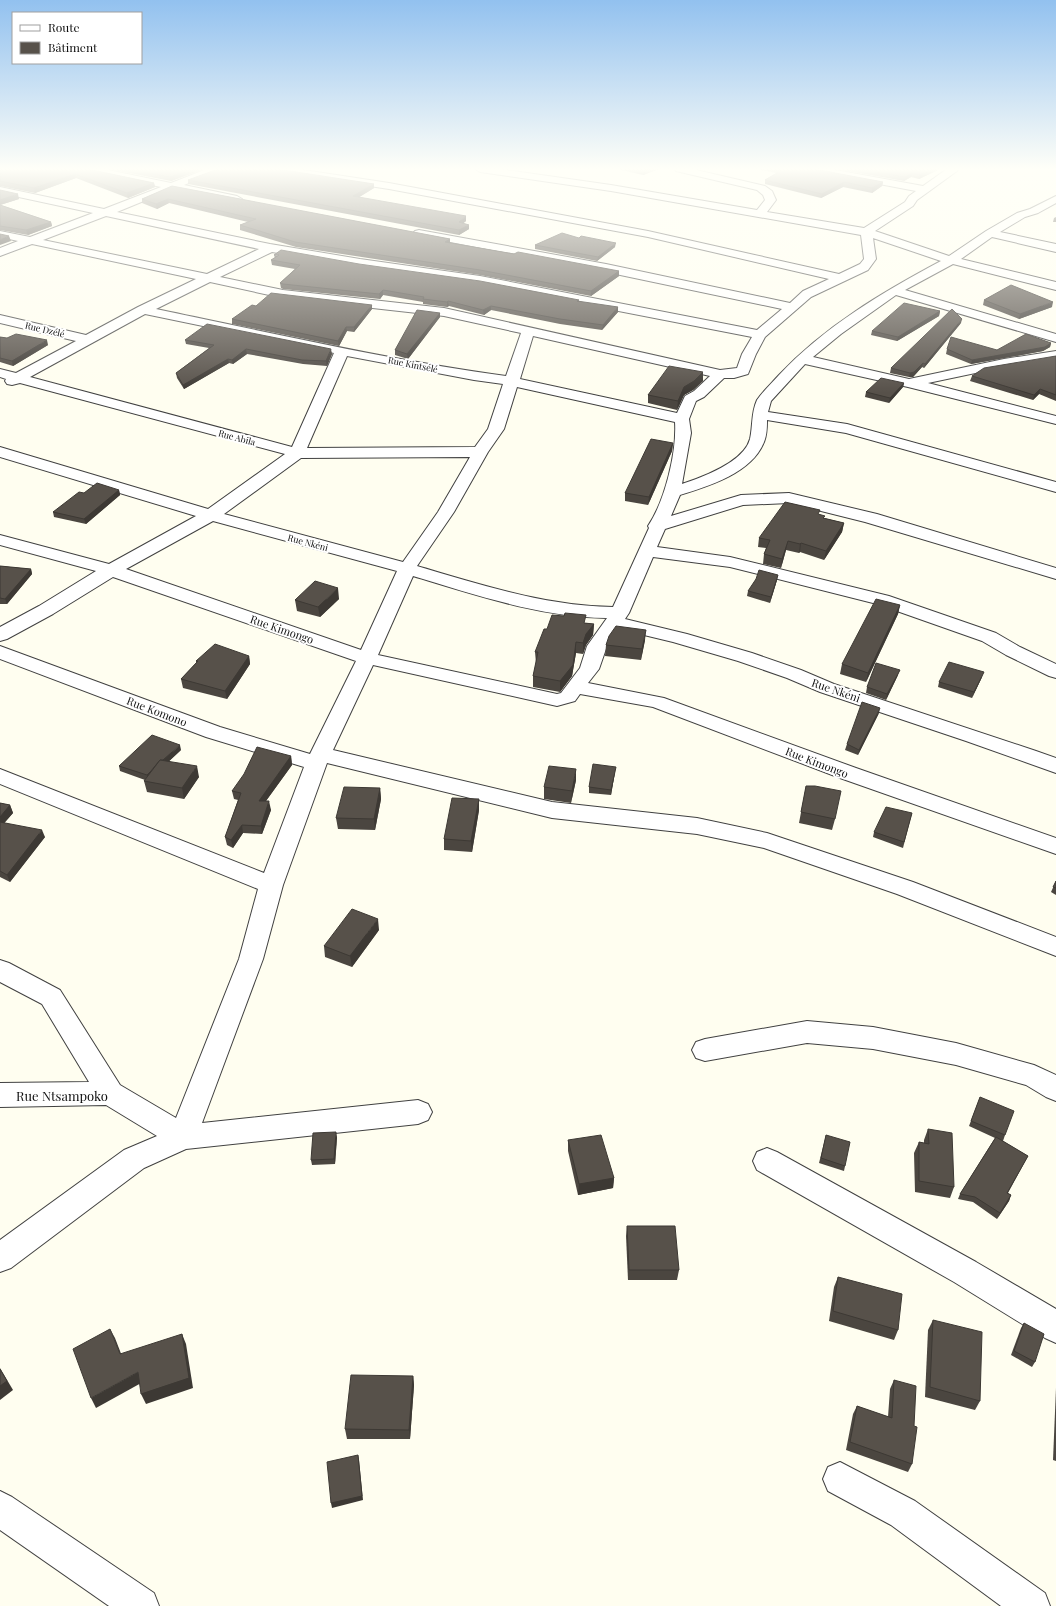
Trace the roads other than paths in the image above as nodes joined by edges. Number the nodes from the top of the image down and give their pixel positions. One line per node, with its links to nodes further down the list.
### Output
1 (21, 244): 12 (street)
2 (49, 244): 14 (street)
3 (251, 244): 10 (street)
4 (477, 244): 18 (street)
5 (691, 244): 15 (street)
6 (868, 244): 15 (street)
7 (902, 244): 13 (street)
8 (974, 244): 13 (street)
9 (1038, 244): 11 (street)
10 (270, 248): 14 (street); 22 (street)
11 (1056, 248)
12 (0, 252)
13 (951, 260): 16 (street); 17 (street)
14 (209, 278): 19 (street); 21 (street)
15 (840, 278): 18 (street)
16 (1056, 286)
17 (894, 291): 23 (street); 27 (street)
18 (792, 307): 22 (street)
19 (143, 310): 24 (street); 25 (street, Rue Kintsélé)
20 (0, 319): 24 (street, Rue Dzélé)
21 (528, 331): 29 (street); 31 (street)
22 (760, 335): 29 (street)
23 (1056, 338)
24 (89, 340): 30 (street)
25 (342, 351): 31 (street, Rue Kintsélé); 39 (street)
26 (1056, 355): 32 (street)
27 (802, 360): 32 (street); 34 (street)
28 (0, 373): 30 (street, Rue Abila)
29 (720, 374): 35 (street)
30 (18, 378): 33 (street); 39 (street, Rue Abila)
31 (512, 381): 35 (street, Rue Kintsélé); 38 (street)
32 (909, 383): 36 (street)
33 (0, 388)
34 (761, 415): 40 (street); 41 (street)
35 (682, 419): 41 (street)
36 (1056, 420)
37 (0, 452): 42 (street, Rue Nkéni)
38 (480, 452): 39 (street, Rue Abila); 46 (street)
39 (297, 453): 42 (street)
40 (1056, 487)
41 (672, 492): 43 (street)
42 (210, 515): 46 (street, Rue Nkéni); 47 (street)
43 (656, 526): 45 (street); 48 (street)
44 (0, 540): 47 (street, Rue Kimongo)
45 (646, 552): 49 (street); 53 (street)
46 (407, 568): 49 (street, Rue Nkéni); 52 (street)
47 (111, 570): 50 (street); 52 (street, Rue Kimongo)
48 (1056, 574)
49 (617, 617): 54 (street); 56 (street, Rue Nkéni)
50 (0, 635)
51 (0, 652): 55 (street, Rue Komono)
52 (367, 658): 54 (street, Rue Kimongo); 55 (street)
53 (1056, 672)
54 (572, 692): 58 (street, Rue Kimongo)
55 (318, 758): 59 (street); 60 (street, Rue Komono)
56 (1056, 766)
57 (0, 776): 59 (street)
58 (1056, 846)
59 (271, 885): 67 (street)
60 (1056, 947)
61 (0, 970): 64 (street)
62 (705, 1050): 63 (street)
63 (1056, 1089)
64 (110, 1093): 65 (street, Rue Ntsampoko); 67 (street, Rue Ntsampoko)
65 (0, 1095)
66 (418, 1112): 67 (street)
67 (183, 1137): 69 (street)
68 (767, 1161): 70 (street)
69 (0, 1258)
70 (1056, 1327)
71 (840, 1479): 74 (street)
72 (0, 1509): 73 (street)
73 (141, 1606)
74 (1032, 1606)

